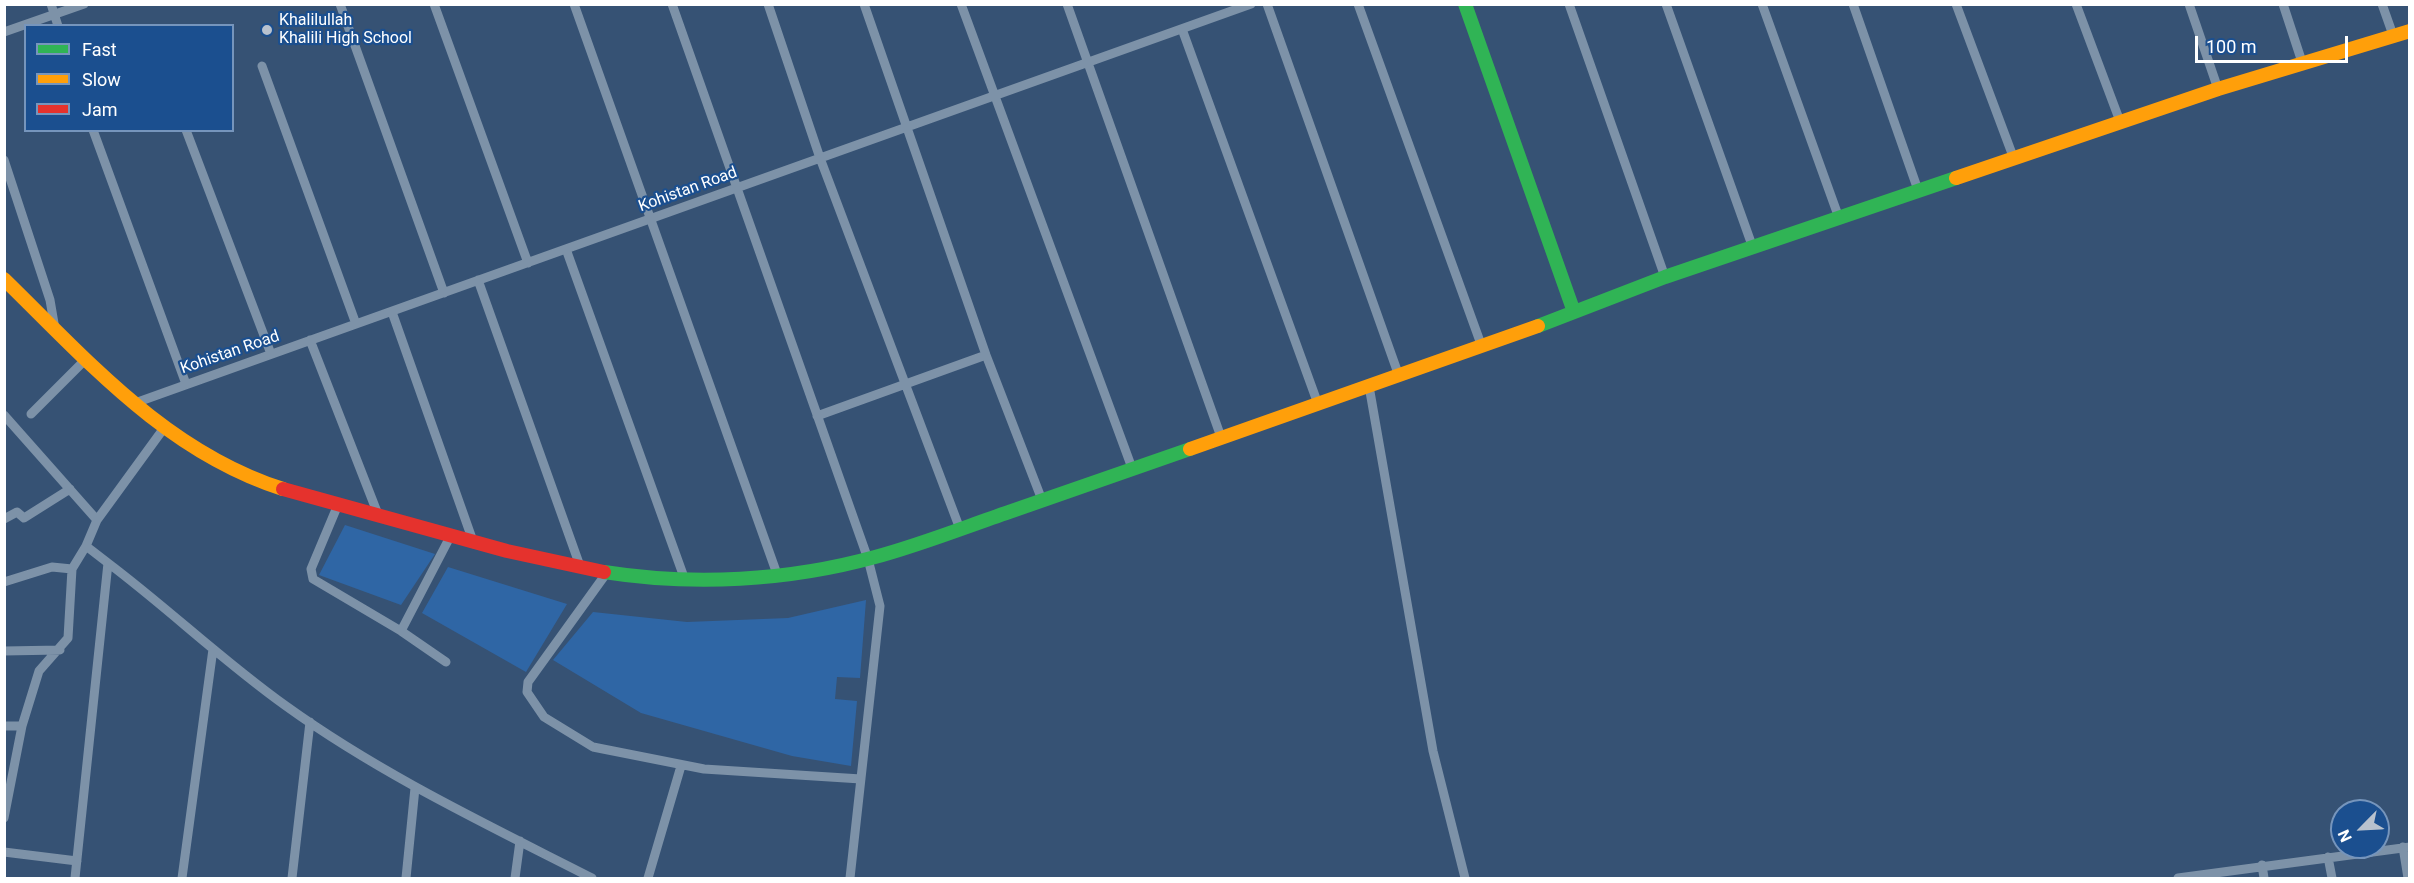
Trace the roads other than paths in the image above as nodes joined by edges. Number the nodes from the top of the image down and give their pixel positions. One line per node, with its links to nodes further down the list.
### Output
1 (51, 4): 24 (street)
2 (84, 4): 24 (street)
3 (340, 4): 54 (street)
4 (434, 4): 50 (street)
5 (574, 4): 47 (street)
6 (672, 4): 44 (street)
7 (768, 4): 41 (street)
8 (864, 4): 38 (street)
9 (961, 4): 36 (street)
10 (1067, 4): 32 (street)
11 (1251, 4): 28 (street, Kohistan Road)
12 (1268, 4): 64 (street)
13 (1358, 4): 60 (street)
14 (1465, 4): 56 (main road)
15 (1569, 4): 51 (street)
16 (1666, 4): 48 (street)
17 (1762, 4): 46 (street)
18 (1852, 4): 45 (street)
19 (1956, 4): 42 (street)
20 (2076, 4): 37 (street)
21 (2188, 4): 35 (street)
22 (2283, 4): 33 (street)
23 (2382, 4): 31 (street)
24 (54, 15): 25 (street); 26 (street)
25 (28, 24)
26 (57, 24)
27 (24, 25): 30 (street)
28 (1182, 29): 32 (street, Kohistan Road); 69 (street)
29 (2409, 31): 31 (main road)
30 (4, 32)
31 (2393, 35): 33 (main road)
32 (1088, 62): 36 (street, Kohistan Road); 74 (street)
33 (2302, 62): 35 (main road)
34 (262, 66): 57 (street)
35 (2218, 89): 37 (main road)
36 (993, 97): 38 (street, Kohistan Road); 75 (street)
37 (2121, 124): 42 (main road)
38 (908, 127): 41 (street, Kohistan Road); 62 (street)
39 (94, 132): 66 (street)
40 (187, 132): 61 (street)
41 (820, 158): 44 (street, Kohistan Road); 65 (street)
42 (2014, 159): 45 (main road)
43 (4, 160): 58 (street)
44 (736, 189): 47 (street, Kohistan Road); 71 (street)
45 (1918, 190): 46 (main road)
46 (1839, 218): 48 (main road)
47 (650, 219): 49 (street, Kohistan Road); 91 (street)
48 (1753, 248): 51 (main road)
49 (566, 249): 50 (street, Kohistan Road); 92 (street)
50 (528, 263): 53 (street, Kohistan Road)
51 (1665, 277): 56 (main road)
52 (4, 279): 58 (main road)
53 (478, 280): 54 (street, Kohistan Road); 88 (street)
54 (444, 293): 55 (street, Kohistan Road)
55 (392, 312): 57 (street, Kohistan Road); 84 (street)
56 (1574, 312): 60 (main road)
57 (356, 324): 59 (street, Kohistan Road)
58 (55, 332): 63 (main road)
59 (310, 340): 61 (street, Kohistan Road); 79 (street)
60 (1482, 347): 64 (main road)
61 (271, 354): 66 (street, Kohistan Road)
62 (986, 355): 65 (street); 77 (street)
63 (85, 360): 68 (main road); 70 (street)
64 (1399, 376): 67 (main road)
65 (905, 383): 71 (street); 82 (street)
66 (186, 384): 68 (street, Kohistan Road)
67 (1370, 386): 69 (main road); 121 (street)
68 (135, 403): 73 (main road)
69 (1318, 404): 74 (main road)
70 (31, 414)
71 (817, 416): 86 (street)
72 (6, 420): 76 (street)
73 (164, 428): 78 (main road); 81 (street)
74 (1221, 437): 75 (main road)
75 (1132, 468): 77 (main road)
76 (70, 489): 80 (street); 81 (street)
77 (1042, 500): 82 (main road)
78 (337, 507): 79 (main road); 94 (street)
79 (379, 518): 83 (main road)
80 (4, 519)
81 (97, 520): 85 (street)
82 (960, 529): 86 (main road)
83 (451, 536): 84 (main road); 94 (street)
84 (474, 544): 88 (main road)
85 (86, 546): 87 (street); 89 (street)
86 (868, 559): 91 (main road); 103 (street)
87 (108, 563): 95 (street); 111 (street)
88 (580, 566): 90 (main road)
89 (72, 569): 93 (street); 96 (street)
90 (608, 571): 92 (main road); 102 (street)
91 (777, 574): 92 (main road)
92 (685, 580)
93 (4, 582)
94 (401, 632): 98 (street)
95 (213, 649): 99 (street); 114 (street)
96 (60, 650): 97 (street); 101 (street)
97 (4, 651)
98 (446, 662)
99 (310, 722): 104 (street); 115 (street)
100 (4, 726): 101 (street)
101 (22, 726): 105 (street)
102 (681, 766): 103 (street); 119 (street)
103 (861, 779): 120 (street)
104 (415, 788): 107 (street); 116 (street)
105 (7, 798): 106 (street)
106 (4, 818)
107 (520, 841): 117 (street); 118 (street)
108 (2406, 847): 110 (street); 125 (street)
109 (4, 852): 111 (street)
110 (2328, 857): 112 (street); 124 (street)
111 (77, 861): 113 (street)
112 (2262, 865): 122 (street); 123 (street)
113 (75, 879)
114 (182, 879)
115 (292, 879)
116 (405, 879)
117 (515, 879)
118 (592, 879)
119 (648, 879)
120 (850, 879)
121 (1465, 879)
122 (2178, 879)
123 (2264, 879)
124 (2332, 879)
125 (2408, 879)

